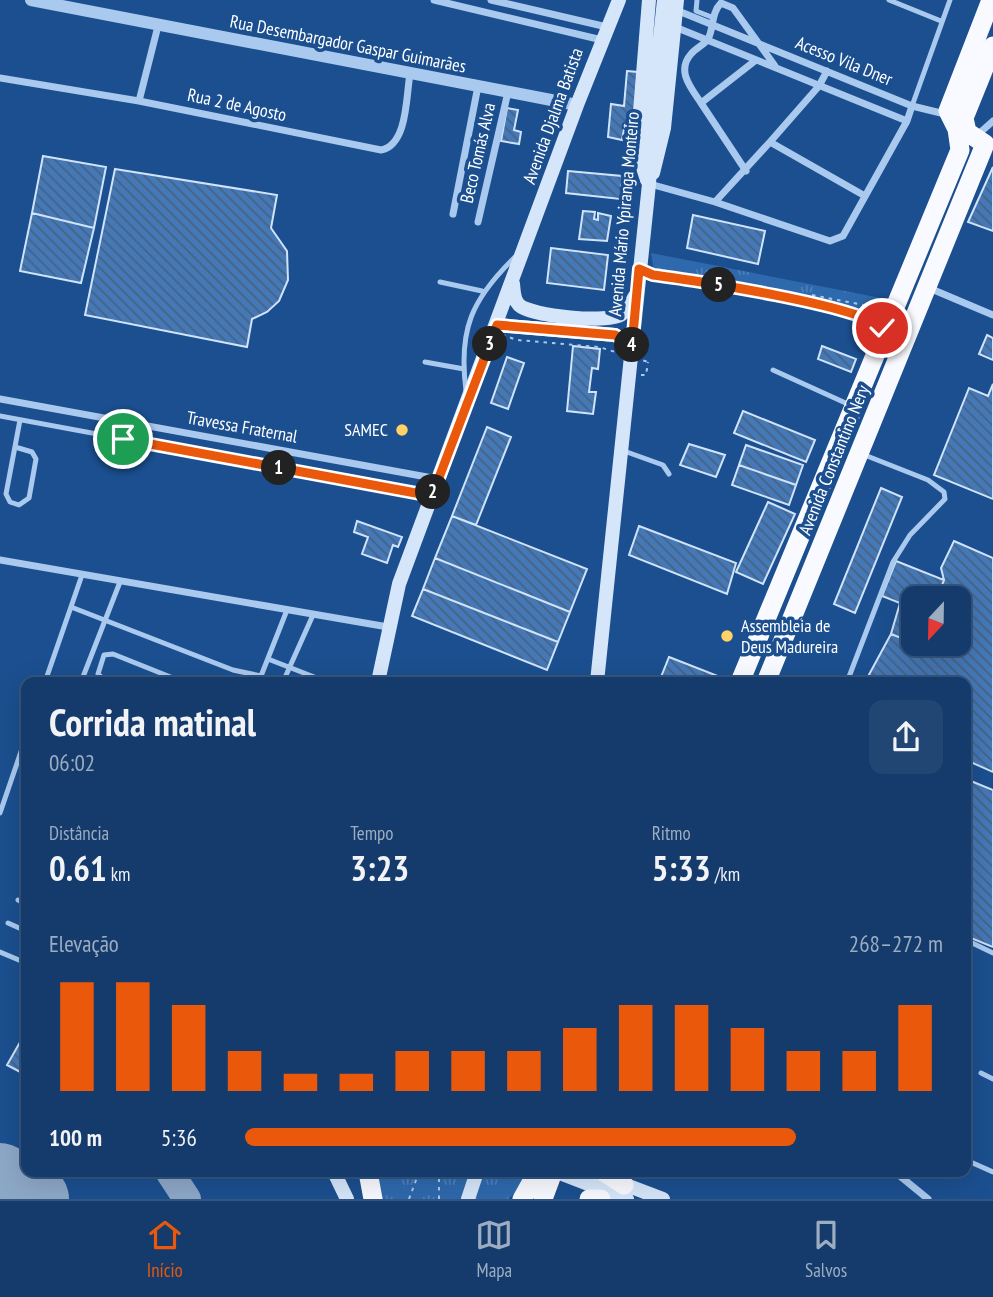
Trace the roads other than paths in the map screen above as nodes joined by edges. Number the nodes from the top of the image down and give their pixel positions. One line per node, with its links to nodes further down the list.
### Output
1 (31, 0): 18 (street, Rua Desembargador Gaspar Guimarães)
2 (434, 0): 12 (street)
3 (491, 0): 15 (street)
4 (610, 0): 21 (main road)
5 (620, 0): 21 (main road, Avenida Djalma Batista)
6 (649, 0): 44 (main road)
7 (664, 0): 44 (main road, Avenida Mário Ypiranga Monteiro)
8 (697, 0): 16 (lane)
9 (889, 0): 17 (lane)
10 (950, 0): 17 (lane)
11 (991, 0): 38 (highway)
12 (453, 2): 20 (street)
13 (720, 2): 16 (street, Acesso Vila Dner); 23 (street, Acesso Vila Dner)
14 (677, 5): 16 (street, Acesso Vila Dner); 19 (main road)
15 (582, 20): 20 (street); 21 (street)
16 (713, 21): 22 (street, Acesso Vila Dner); 23 (street, Acesso Vila Dner)
17 (941, 22): 37 (lane)
18 (158, 26): 29 (street, Rua Desembargador Gaspar Guimarães); 34 (street)
19 (675, 27): 22 (street, Acesso Vila Dner); 44 (main road)
20 (578, 33): 21 (street)
21 (605, 33): 36 (main road, Avenida Djalma Batista)
22 (708, 40): 25 (street, Acesso Vila Dner); 35 (street, Acesso Vila Dner)
23 (763, 46): 27 (street, Acesso Vila Dner); 28 (street, Acesso Vila Dner)
24 (993, 46): 42 (highway)
25 (756, 60): 27 (street, Acesso Vila Dner); 35 (street)
26 (993, 65): 42 (lane)
27 (776, 67): 32 (street, Acesso Vila Dner)
28 (827, 71): 32 (street); 37 (street, Acesso Vila Dner)
29 (410, 74): 31 (street, Rua Desembargador Gaspar Guimarães); 34 (street, Rua 2 de Agosto)
30 (0, 78): 34 (street, Rua 2 de Agosto)
31 (478, 86): 33 (street, Rua Desembargador Gaspar Guimarães); 47 (street)
32 (819, 86): 39 (street, Acesso Vila Dner); 41 (street, Acesso Vila Dner)
33 (508, 92): 36 (street, Rua Desembargador Gaspar Guimarães); 48 (street, Beco Tomás Alva)
34 (139, 101)
35 (701, 103): 43 (street, Acesso Vila Dner)
36 (577, 105): 49 (main road, Avenida Djalma Batista)
37 (912, 106): 38 (street, Acesso Vila Dner); 39 (street)
38 (949, 115): 42 (highway)
39 (907, 121): 45 (street)
40 (993, 121): 42 (street)
41 (770, 142): 43 (street, Acesso Vila Dner); 45 (street)
42 (979, 142): 53 (highway, Avenida Constantino Nery); 58 (highway, Avenida Constantino Nery)
43 (746, 171): 46 (street, Acesso Vila Dner)
44 (649, 184): 46 (street); 50 (main road, Avenida Mário Ypiranga Monteiro)
45 (865, 196): 46 (street)
46 (715, 202)
47 (453, 214)
48 (478, 222)
49 (525, 248): 52 (main road, Avenida Djalma Batista); 54 (lane, Avenida Djalma Batista)
50 (639, 269): 55 (main road, Avenida Mário Ypiranga Monteiro); 58 (street)
51 (440, 282): 54 (lane)
52 (513, 282): 55 (main road); 57 (main road, Avenida Djalma Batista)
53 (927, 287): 56 (street); 70 (highway, Avenida Constantino Nery)
54 (482, 291): 61 (lane, Avenida Djalma Batista)
55 (637, 293): 59 (main road, Avenida Mário Ypiranga Monteiro)
56 (993, 315)
57 (491, 327): 59 (main road); 64 (main road, Avenida Djalma Batista)
58 (883, 334): 65 (highway, Avenida Constantino Nery)
59 (632, 345): 69 (main road, Avenida Mário Ypiranga Monteiro)
60 (425, 362): 61 (lane)
61 (464, 369): 64 (lane, Avenida Djalma Batista)
62 (773, 370): 65 (lane)
63 (0, 399): 72 (street, Travessa Fraternal)
64 (467, 405): 72 (main road, Avenida Djalma Batista)
65 (853, 406): 94 (highway, Avenida Constantino Nery)
66 (0, 416): 67 (lane)
67 (20, 420): 68 (lane); 73 (lane)
68 (15, 447): 68 (lane)
69 (621, 450): 71 (lane); 93 (main road, Avenida Mário Ypiranga Monteiro)
70 (859, 453): 95 (highway, Avenida Constantino Nery); 96 (lane)
71 (669, 474)
72 (438, 479): 73 (main road, Avenida Djalma Batista)
73 (432, 496): 81 (main road, Avenida Djalma Batista)
74 (0, 560): 75 (street)
75 (82, 575): 76 (street); 77 (lane)
76 (120, 582): 78 (street); 80 (lane)
77 (71, 607): 80 (lane); 84 (lane)
78 (288, 611): 79 (street); 82 (lane)
79 (313, 615): 81 (street); 83 (lane)
80 (105, 621): 85 (lane); 88 (lane)
81 (388, 627): 92 (main road, Avenida Djalma Batista)
82 (268, 659): 83 (lane); 89 (lane)
83 (289, 667): 90 (lane); 91 (lane)
84 (47, 677)
85 (83, 677)
86 (101, 677): 87 (lane)
87 (170, 677)
88 (258, 677)
89 (261, 677)
90 (285, 677)
91 (314, 677)
92 (379, 677)
93 (598, 677)
94 (742, 677)
95 (768, 677)
96 (849, 677)
97 (21, 752): 98 (lane)
98 (0, 813)
99 (18, 900): 100 (lane)
100 (21, 902)
101 (8, 923): 102 (lane)
102 (21, 929)
103 (971, 942): 105 (lane)
104 (0, 952): 106 (lane)
105 (993, 953)
106 (21, 961)
107 (981, 1073): 108 (lane)
108 (993, 1079)
109 (971, 1162): 110 (lane)
110 (993, 1172)
111 (336, 1177): 121 (main road)
112 (369, 1177): 122 (highway)
113 (475, 1177): 123 (main road)
114 (549, 1177): 119 (highway)
115 (573, 1177): 120 (main road)
116 (600, 1177): 120 (main road)
117 (610, 1177): 120 (highway)
118 (904, 1177): 127 (street)
119 (533, 1189)
120 (626, 1192): 126 (main road)
121 (347, 1199)
122 (373, 1199)
123 (468, 1199)
124 (589, 1199): 125 (highway)
125 (601, 1199)
126 (663, 1199)
127 (928, 1199)

